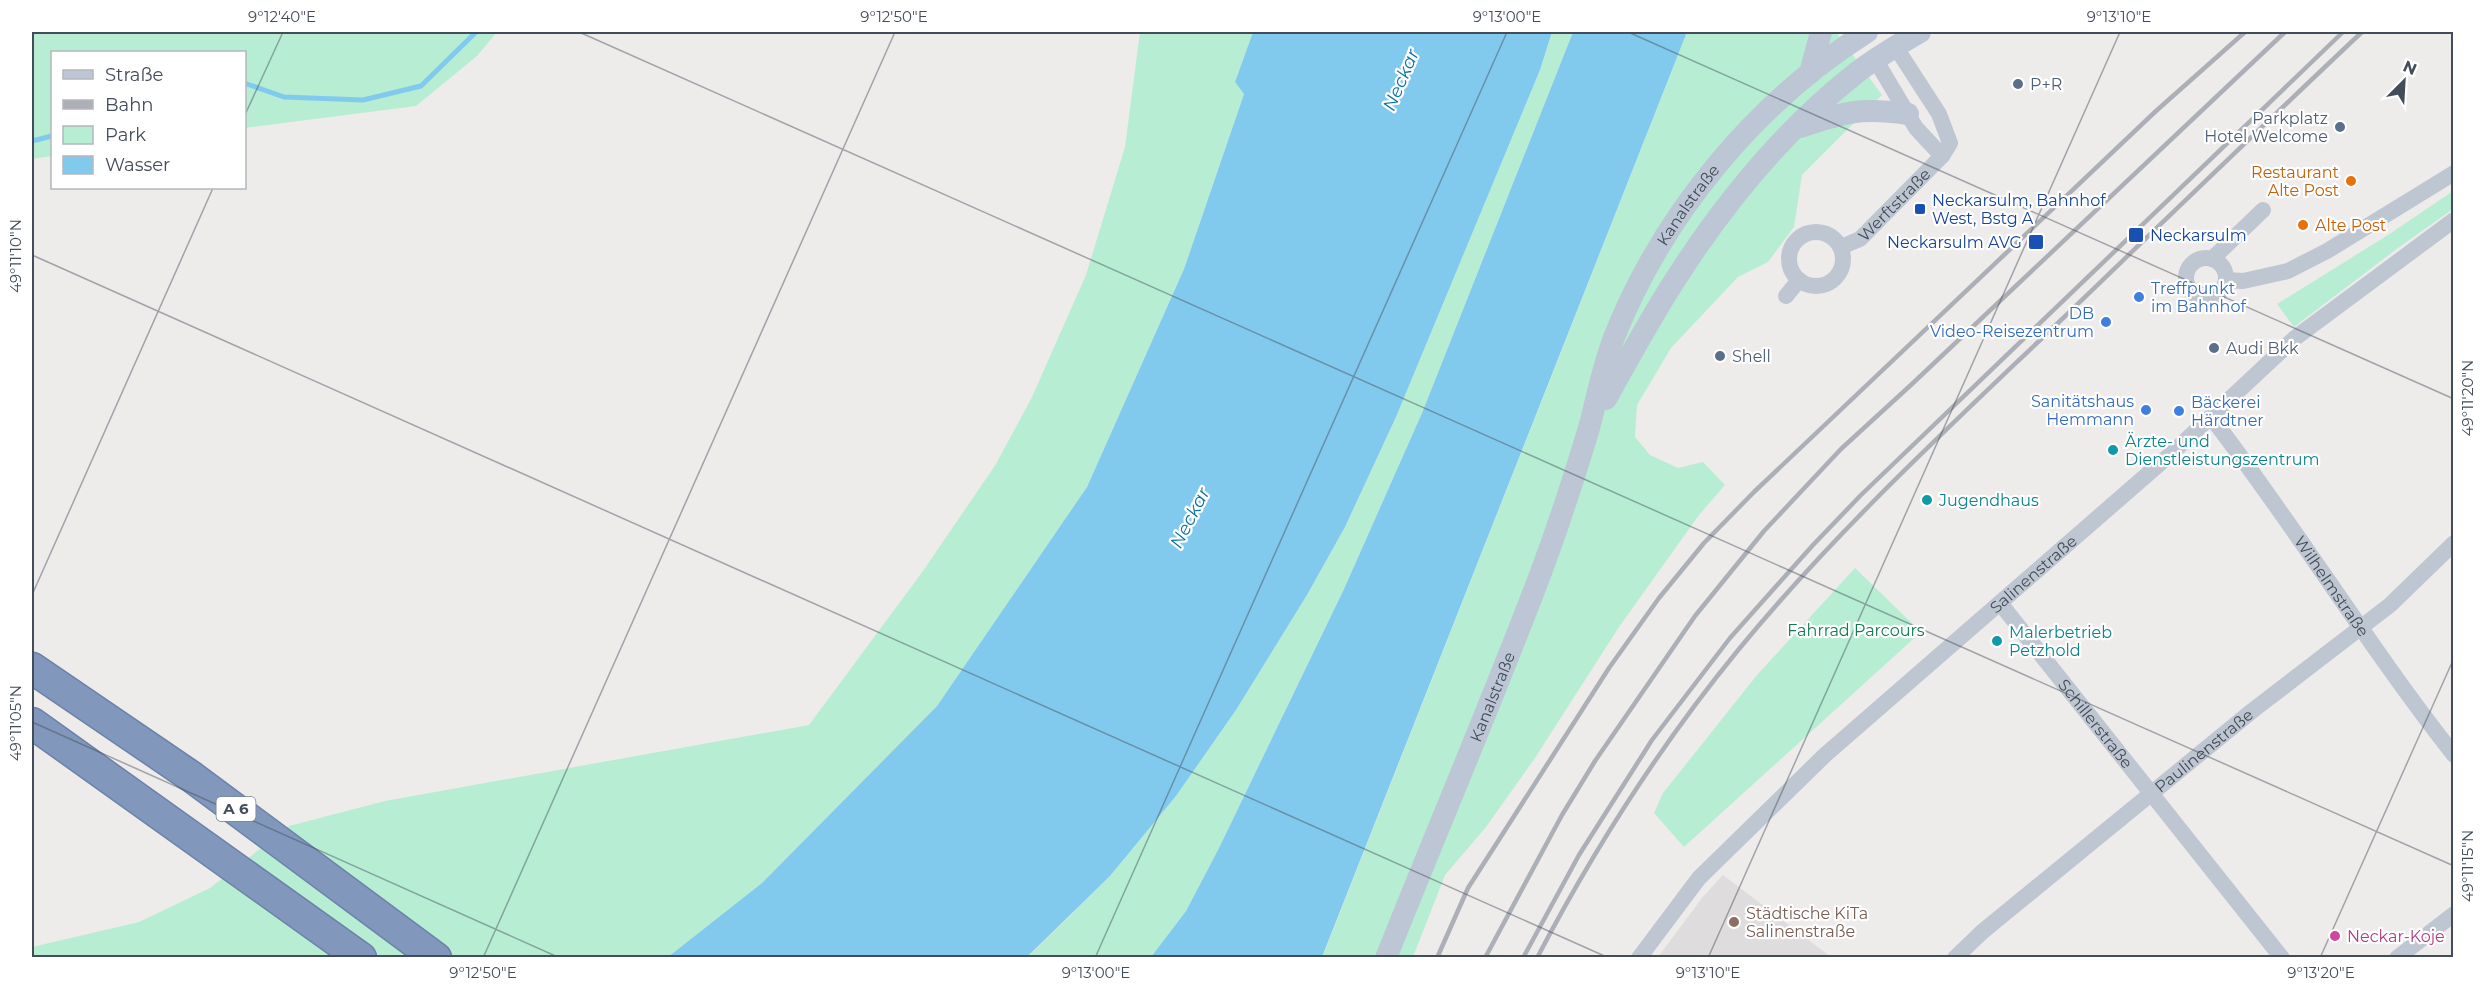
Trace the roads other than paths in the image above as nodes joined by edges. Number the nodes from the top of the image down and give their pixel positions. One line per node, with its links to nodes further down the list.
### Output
1 (1821, 32): 6 (main road)
2 (1920, 32): 4 (main road)
3 (1864, 33): 5 (main road); 6 (main road, Kanalstraße)
4 (1891, 39): 5 (main road, Kanalstraße); 9 (street)
5 (1875, 59): 7 (street, Werftstraße); 8 (main road, Kanalstraße)
6 (1810, 73): 19 (main road, Kanalstraße)
7 (1908, 114): 8 (main road); 9 (street, Werftstraße)
8 (1796, 129): 19 (main road, Kanalstraße)
9 (1946, 150): 13 (street, Werftstraße)
10 (2454, 173): 16 (street)
11 (2262, 210): 14 (street)
12 (2454, 220): 18 (street, Salinenstraße)
13 (1841, 247): 15 (street, Werftstraße); 15 (street, Werftstraße)
14 (2212, 259): 16 (street); 16 (street)
15 (1799, 280): 17 (street)
16 (2226, 280)
17 (1786, 296)
18 (2211, 417): 21 (street, Salinenstraße); 22 (street, Wilhelmstraße)
19 (1587, 432): 30 (main road, Kanalstraße)
20 (2454, 543): 22 (street, Paulinenstraße)
21 (2000, 603): 26 (street, Schillerstraße); 31 (street, Salinenstraße)
22 (2361, 628): 25 (street, Wilhelmstraße); 26 (street, Paulinenstraße)
23 (32, 668): 29 (highway, A 6)
24 (32, 723): 28 (highway)
25 (2454, 755)
26 (2151, 794): 32 (street, Paulinenstraße); 33 (street, Schillerstraße)
27 (2454, 914): 34 (street)
28 (361, 957)
29 (436, 957)
30 (1386, 957)
31 (1640, 957)
32 (1955, 957)
33 (2282, 957)
34 (2397, 957)

